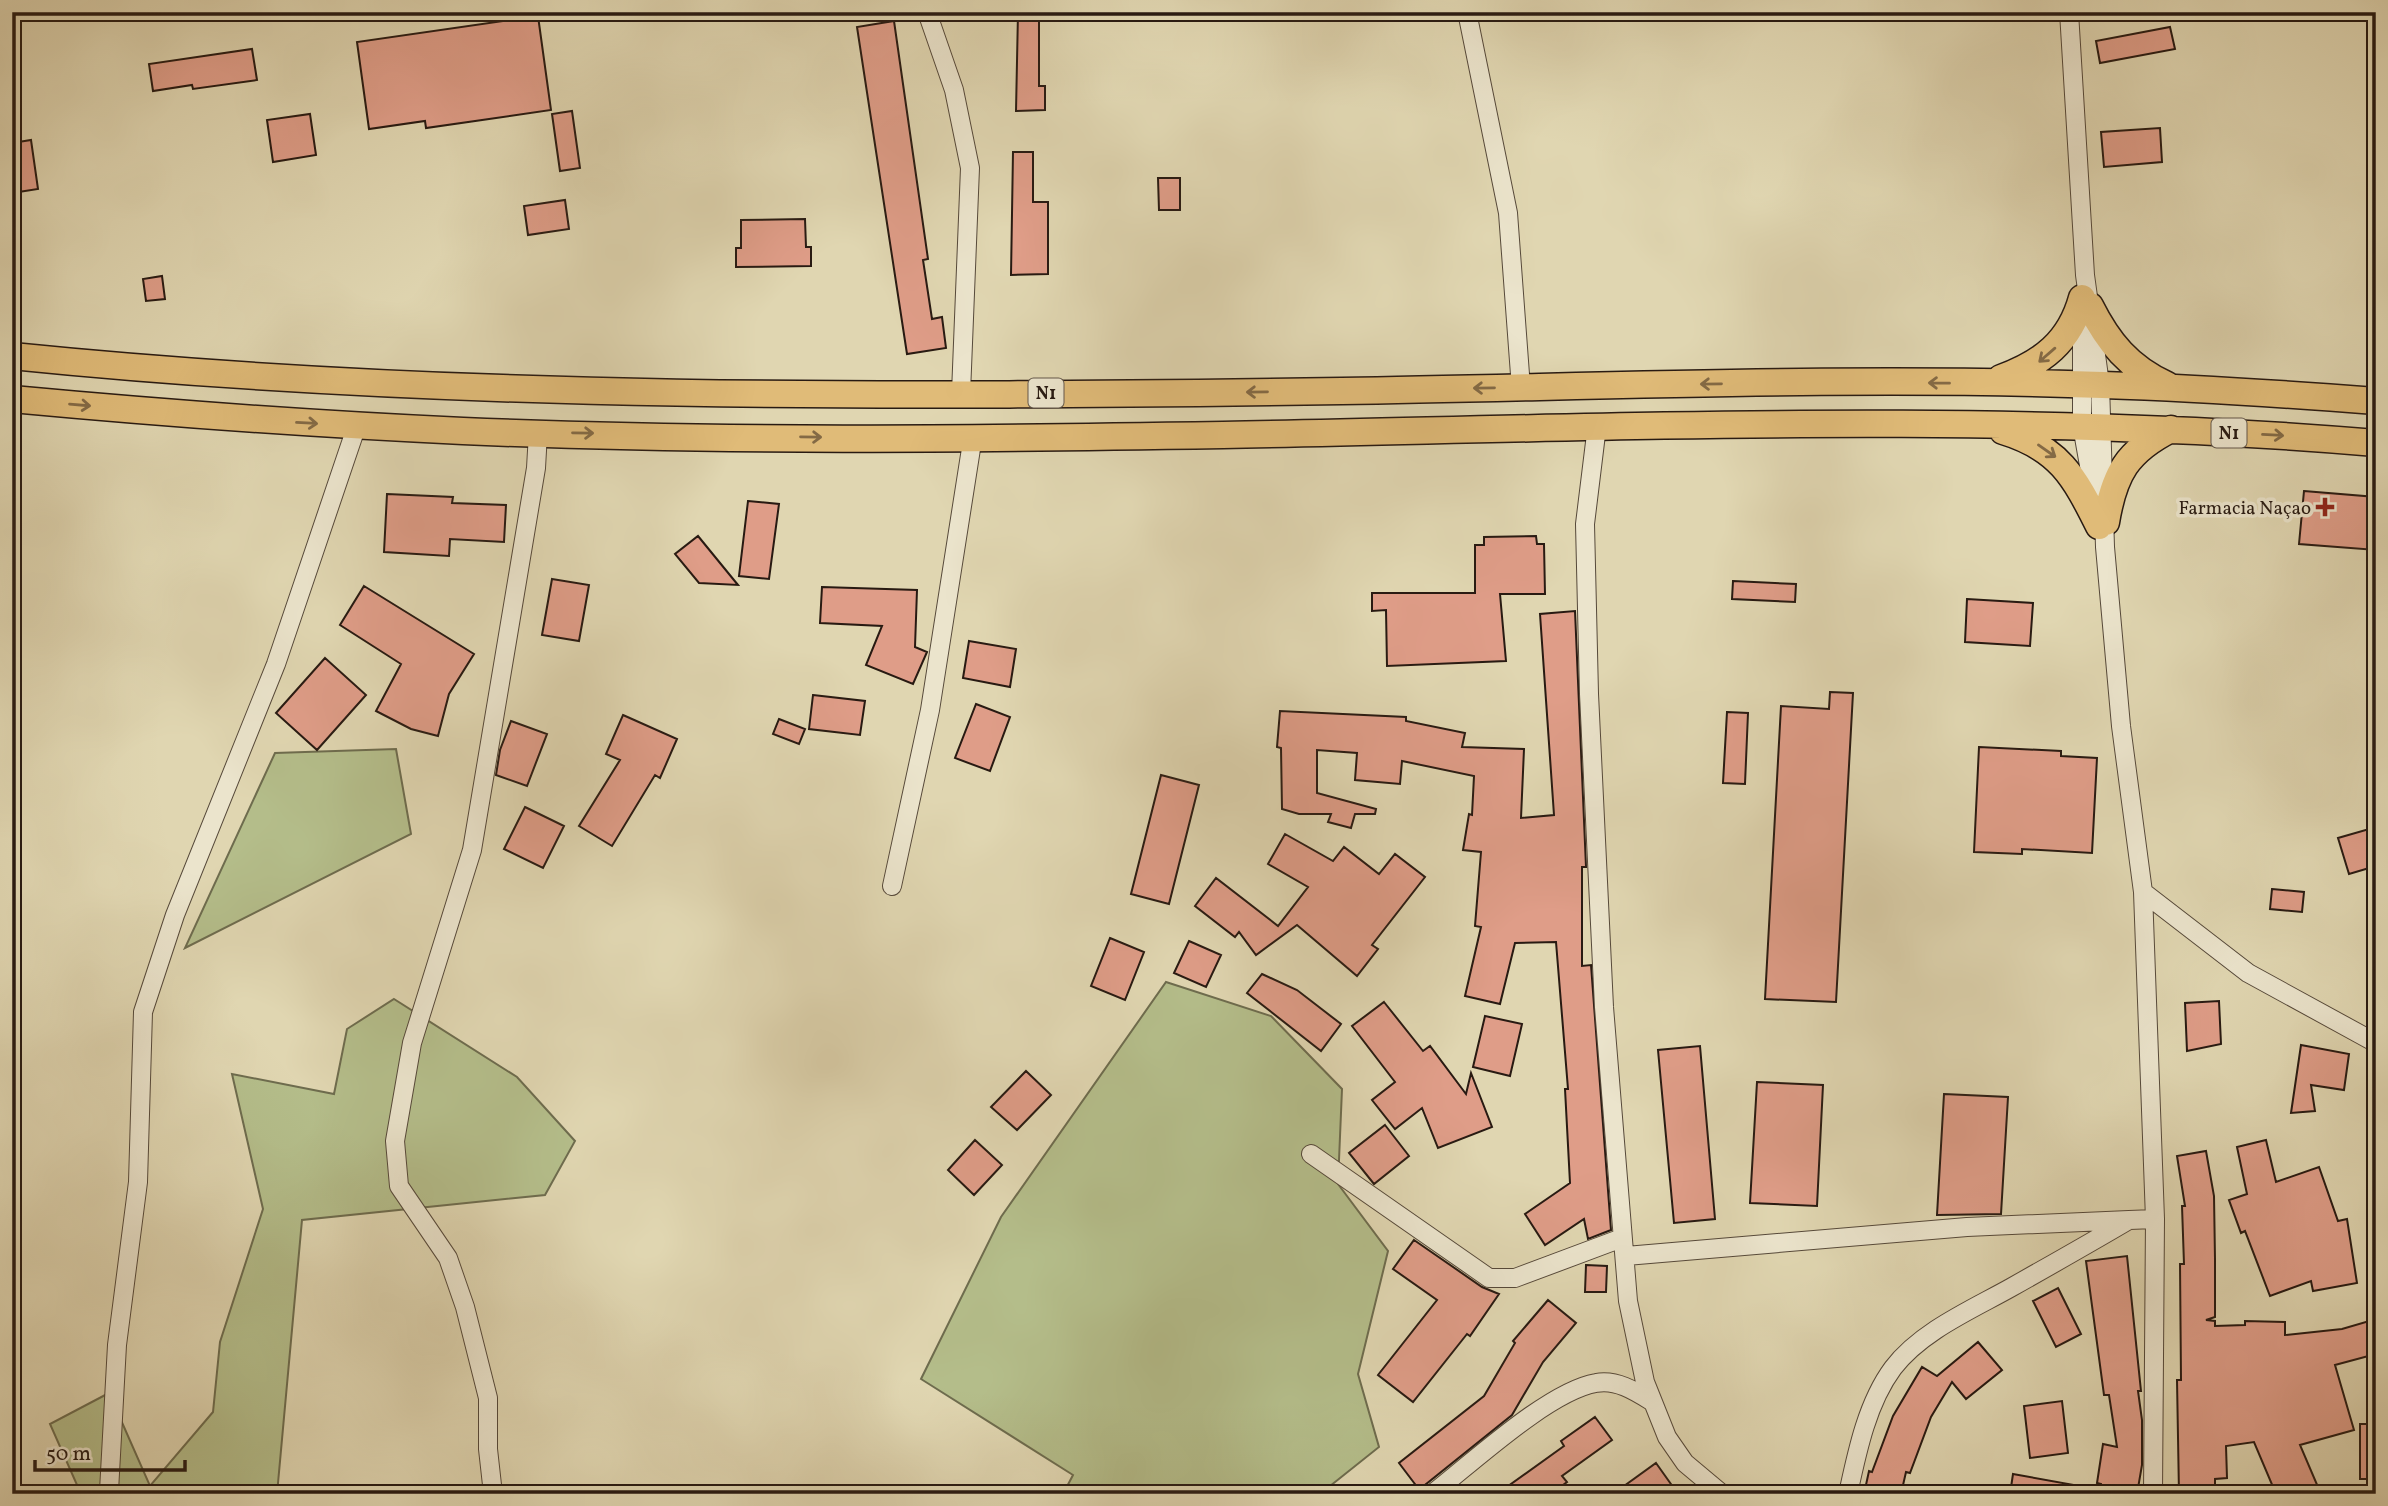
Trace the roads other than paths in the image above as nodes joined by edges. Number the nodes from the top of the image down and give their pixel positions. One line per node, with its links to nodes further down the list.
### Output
1 (927, 12): 10 (street)
2 (1467, 12): 8 (street)
3 (2068, 12): 4 (street)
4 (2085, 293): 6 (main road, one-way to 6); 7 (street); 9 (main road)
5 (12, 356): 10 (main road, N1)
6 (1985, 384): 7 (main road, N1); 8 (main road, N1, one-way to 8)
7 (2090, 384): 9 (main road, N1); 16 (street)
8 (1521, 388): 10 (main road, N1, one-way to 10)
9 (2175, 388): 12 (main road, N1)
10 (961, 393)
11 (12, 399): 13 (main road, N1, one-way to 13)
12 (2376, 401)
13 (357, 425): 18 (main road, N1); 30 (street)
14 (1597, 426): 15 (main road, N1); 19 (main road, N1); 28 (street)
15 (1984, 426): 16 (main road, N1); 21 (main road, one-way to 21)
16 (2092, 426): 17 (main road, N1); 21 (street)
17 (2171, 429): 20 (main road, N1, one-way to 20); 21 (main road)
18 (538, 433): 19 (main road, N1, one-way to 19); 31 (street)
19 (972, 436): 22 (street)
20 (2376, 443)
21 (2104, 532): 23 (street)
22 (892, 886)
23 (2143, 892): 24 (street); 26 (street)
24 (2376, 1043)
25 (1311, 1154): 28 (street)
26 (2155, 1219): 27 (street); 35 (street)
27 (2129, 1220): 28 (street); 34 (street)
28 (1624, 1247): 29 (street)
29 (1651, 1401): 32 (street); 33 (street)
30 (109, 1490)
31 (493, 1494)
32 (1432, 1494)
33 (1722, 1494)
34 (1848, 1494)
35 (2153, 1494)

